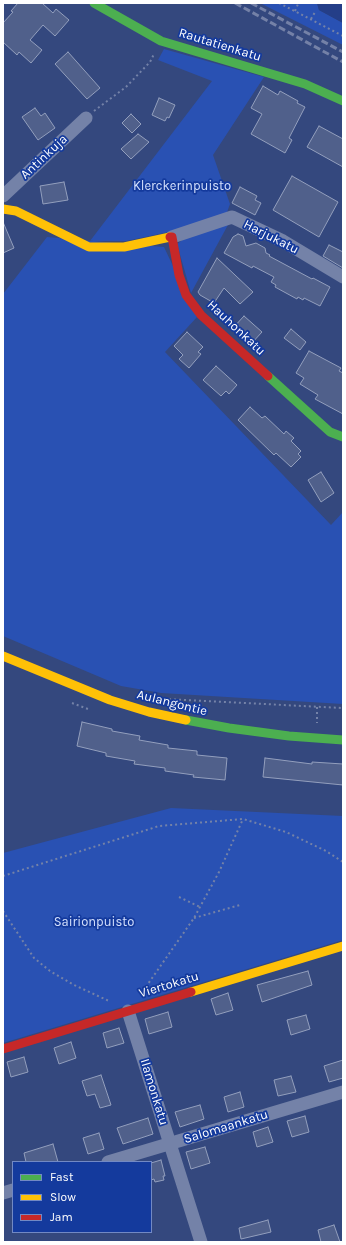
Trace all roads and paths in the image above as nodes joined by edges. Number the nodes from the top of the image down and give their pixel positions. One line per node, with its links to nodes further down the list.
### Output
1 (94, 3): 8 (street, Rautatienkatu)
2 (279, 3): 4 (path)
3 (298, 4): 4 (path)
4 (295, 11): 6 (path)
5 (315, 12): 6 (path)
6 (311, 19): 7 (path)
7 (343, 36)
8 (161, 41): 9 (street, Rautatienkatu); 10 (path)
9 (343, 101)
10 (86, 118): 11 (street, Antinkuja)
11 (3, 196)
12 (3, 209): 13 (street)
13 (172, 237): 14 (street, Harjukatu); 15 (street, Hauhonkatu)
14 (343, 277)
15 (343, 437)
16 (3, 656): 21 (street, Aulangontie)
17 (160, 699): 18 (path)
18 (317, 707): 19 (path); 20 (path)
19 (343, 708)
20 (317, 724)
21 (343, 740)
22 (243, 819): 23 (path); 24 (path); 27 (path)
23 (343, 862)
24 (3, 876)
25 (179, 897): 27 (path)
26 (240, 905): 29 (path)
27 (200, 907): 29 (path)
28 (3, 911): 32 (path)
29 (194, 918): 31 (path)
30 (343, 946): 32 (street, Viertokatu)
31 (142, 992)
32 (128, 1011): 33 (street, Viertokatu); 35 (street, Ilamonkatu)
33 (3, 1049)
34 (343, 1092): 35 (street, Salomaankatu)
35 (170, 1144): 36 (street, Salomaankatu); 37 (street, Ilamonkatu)
36 (111, 1161)
37 (201, 1242)

